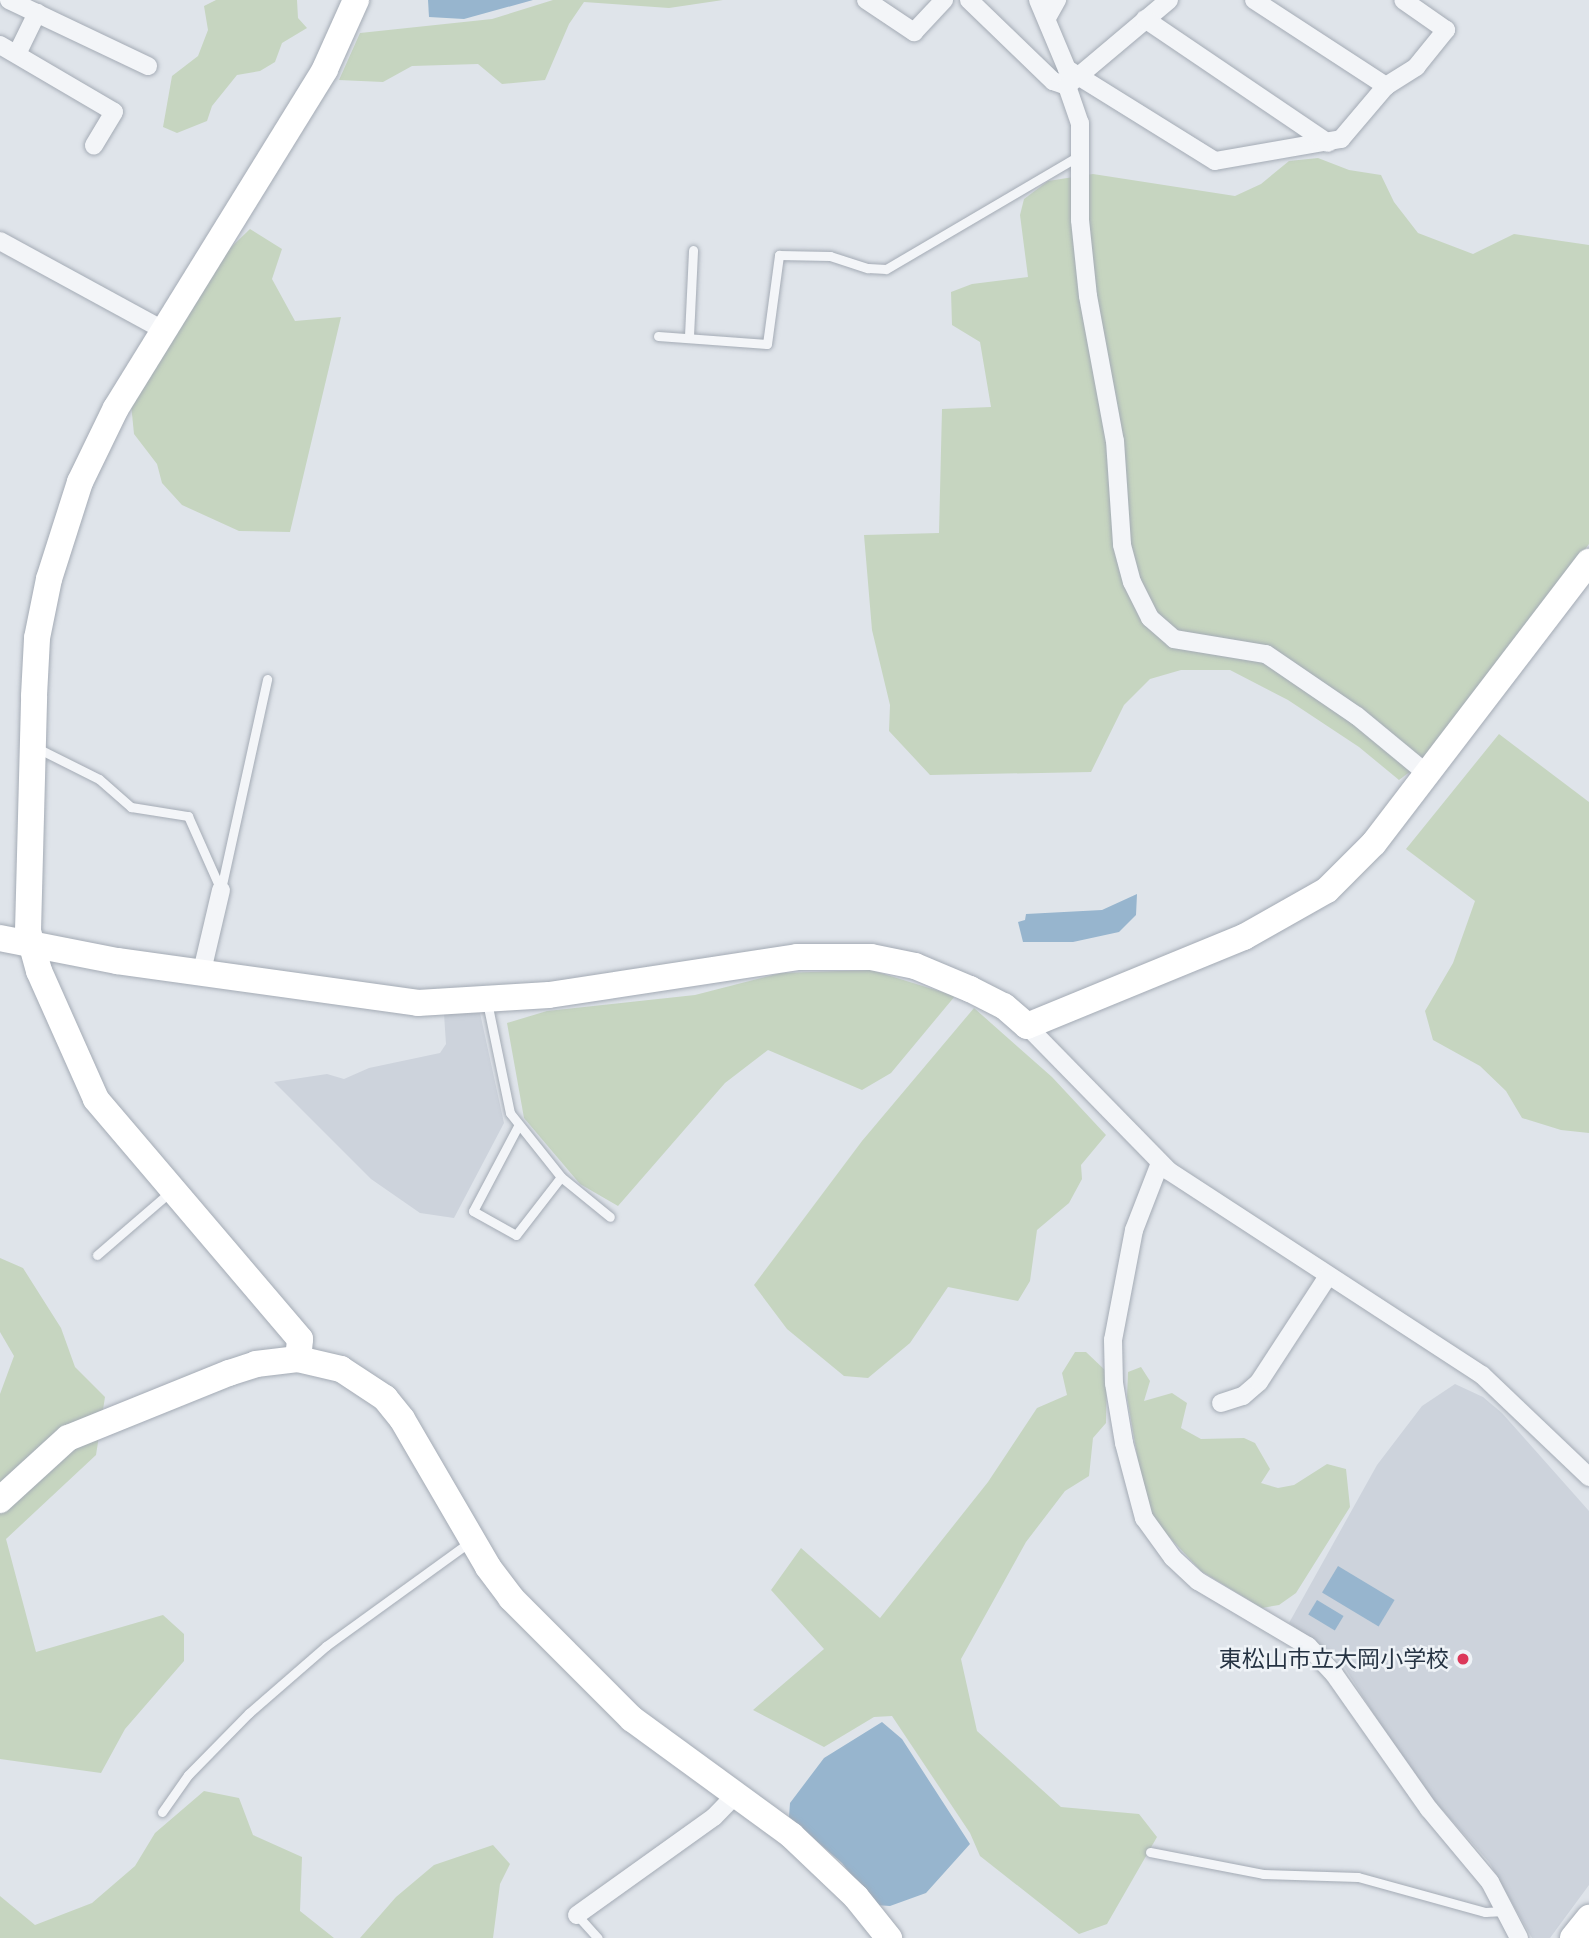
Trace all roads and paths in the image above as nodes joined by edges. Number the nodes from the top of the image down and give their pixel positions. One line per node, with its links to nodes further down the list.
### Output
1 (9, 0): 11 (street)
2 (356, 0): 24 (street)
3 (866, 0): 4 (street)
4 (944, 0)
5 (969, 0): 17 (street)
6 (1038, 0): 12 (street)
7 (1057, 0): 12 (street)
8 (1169, 0): 13 (street)
9 (1254, 0): 18 (street)
10 (1403, 0): 18 (street)
11 (37, 13): 15 (street); 16 (street)
12 (1047, 19): 17 (street)
13 (1145, 19): 17 (street); 19 (street)
14 (0, 45): 15 (street)
15 (17, 54): 20 (street)
16 (148, 66)
17 (1072, 82): 19 (street); 21 (street)
18 (1386, 86): 19 (street)
19 (1328, 143)
20 (94, 145)
21 (1077, 157): 26 (lane); 30 (street)
22 (0, 241): 24 (street)
23 (693, 250): 26 (lane)
24 (163, 330): 29 (street)
25 (658, 336): 26 (lane)
26 (689, 336)
27 (1589, 562): 30 (street)
28 (267, 678): 31 (lane)
29 (33, 747): 31 (lane); 33 (street)
30 (1425, 772): 36 (street)
31 (221, 890): 34 (street)
32 (0, 938): 33 (street)
33 (29, 943): 34 (street); 40 (street)
34 (202, 971): 35 (street)
35 (488, 1002): 36 (street); 37 (lane)
36 (1027, 1027): 38 (street)
37 (518, 1126): 39 (lane); 39 (lane)
38 (1160, 1163): 43 (street); 52 (street)
39 (561, 1177): 41 (lane)
40 (173, 1189): 42 (lane); 44 (street)
41 (611, 1217)
42 (97, 1255)
43 (1328, 1276): 45 (street); 46 (street)
44 (298, 1359): 47 (street); 48 (street)
45 (1221, 1403)
46 (1589, 1477)
47 (0, 1500)
48 (472, 1540): 49 (street); 50 (lane)
49 (735, 1795): 53 (street); 55 (street)
50 (162, 1812)
51 (1150, 1852): 52 (lane)
52 (1505, 1911): 56 (street)
53 (577, 1914): 54 (lane)
54 (598, 1938)
55 (889, 1938)
56 (1519, 1938)

